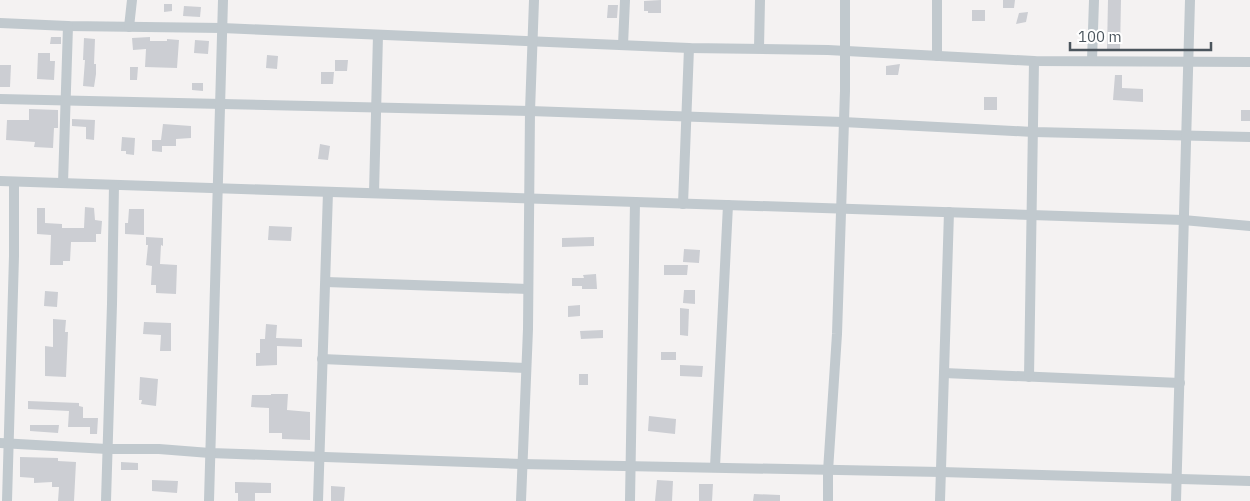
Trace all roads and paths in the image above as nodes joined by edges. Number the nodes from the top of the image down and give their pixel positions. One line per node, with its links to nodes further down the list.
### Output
1 (132, 0): 12 (street)
2 (223, 0): 13 (street)
3 (534, 0): 15 (street)
4 (624, 0): 16 (street)
5 (760, 0): 18 (street)
6 (846, 0): 19 (street)
7 (937, 0): 20 (street)
8 (1094, 0): 22 (street)
9 (1190, 0): 23 (street)
10 (0, 23): 11 (street)
11 (68, 26): 12 (street); 26 (street)
12 (129, 27): 13 (street)
13 (222, 28): 14 (street); 27 (street)
14 (378, 35): 15 (street); 28 (street)
15 (532, 42): 16 (street); 29 (street)
16 (623, 45): 17 (street)
17 (689, 48): 18 (street); 30 (street)
18 (759, 48): 19 (street)
19 (845, 51): 20 (street); 31 (street)
20 (937, 56): 21 (street)
21 (1034, 60): 22 (street); 32 (street)
22 (1092, 60): 23 (street)
23 (1188, 60): 24 (street); 33 (street)
24 (1250, 62)
25 (0, 98): 26 (street)
26 (66, 100): 27 (street); 37 (street)
27 (221, 104): 28 (street); 39 (street)
28 (375, 107): 29 (street); 41 (street)
29 (530, 110): 30 (street); 42 (street)
30 (686, 116): 31 (street); 44 (street)
31 (843, 122): 32 (street); 46 (street)
32 (1033, 132): 33 (street); 48 (street)
33 (1185, 136): 34 (street); 49 (street)
34 (1250, 137)
35 (0, 181): 36 (street)
36 (14, 182): 37 (street); 58 (street)
37 (63, 183): 38 (street)
38 (114, 185): 39 (street); 59 (street)
39 (218, 188): 40 (street); 60 (street)
40 (328, 192): 41 (street); 51 (street)
41 (374, 193): 42 (street)
42 (530, 198): 43 (street); 52 (street)
43 (635, 202): 44 (street); 63 (street)
44 (683, 204): 45 (street)
45 (728, 205): 46 (street); 64 (street)
46 (840, 209): 47 (street); 65 (street)
47 (949, 212): 48 (street); 55 (street)
48 (1031, 215): 49 (street); 56 (street)
49 (1183, 220): 50 (street); 57 (street)
50 (1250, 226)
51 (326, 282): 52 (street); 53 (street)
52 (528, 289): 54 (street)
53 (322, 359): 54 (street); 61 (street)
54 (526, 368): 62 (street)
55 (944, 374): 56 (street); 66 (street)
56 (1029, 377): 57 (street)
57 (1180, 383): 67 (street)
58 (4, 443): 59 (street); 69 (street)
59 (107, 449): 60 (street); 70 (street)
60 (210, 453): 61 (street); 71 (street)
61 (320, 457): 62 (street); 72 (street)
62 (522, 464): 63 (street); 73 (street)
63 (630, 467): 64 (street); 74 (street)
64 (715, 467): 65 (street)
65 (828, 471): 66 (street); 75 (street)
66 (941, 472): 67 (street); 76 (street)
67 (1177, 479): 68 (street); 77 (street)
68 (1250, 481)
69 (7, 501)
70 (106, 501)
71 (209, 501)
72 (318, 501)
73 (521, 501)
74 (630, 501)
75 (828, 501)
76 (940, 501)
77 (1176, 501)

